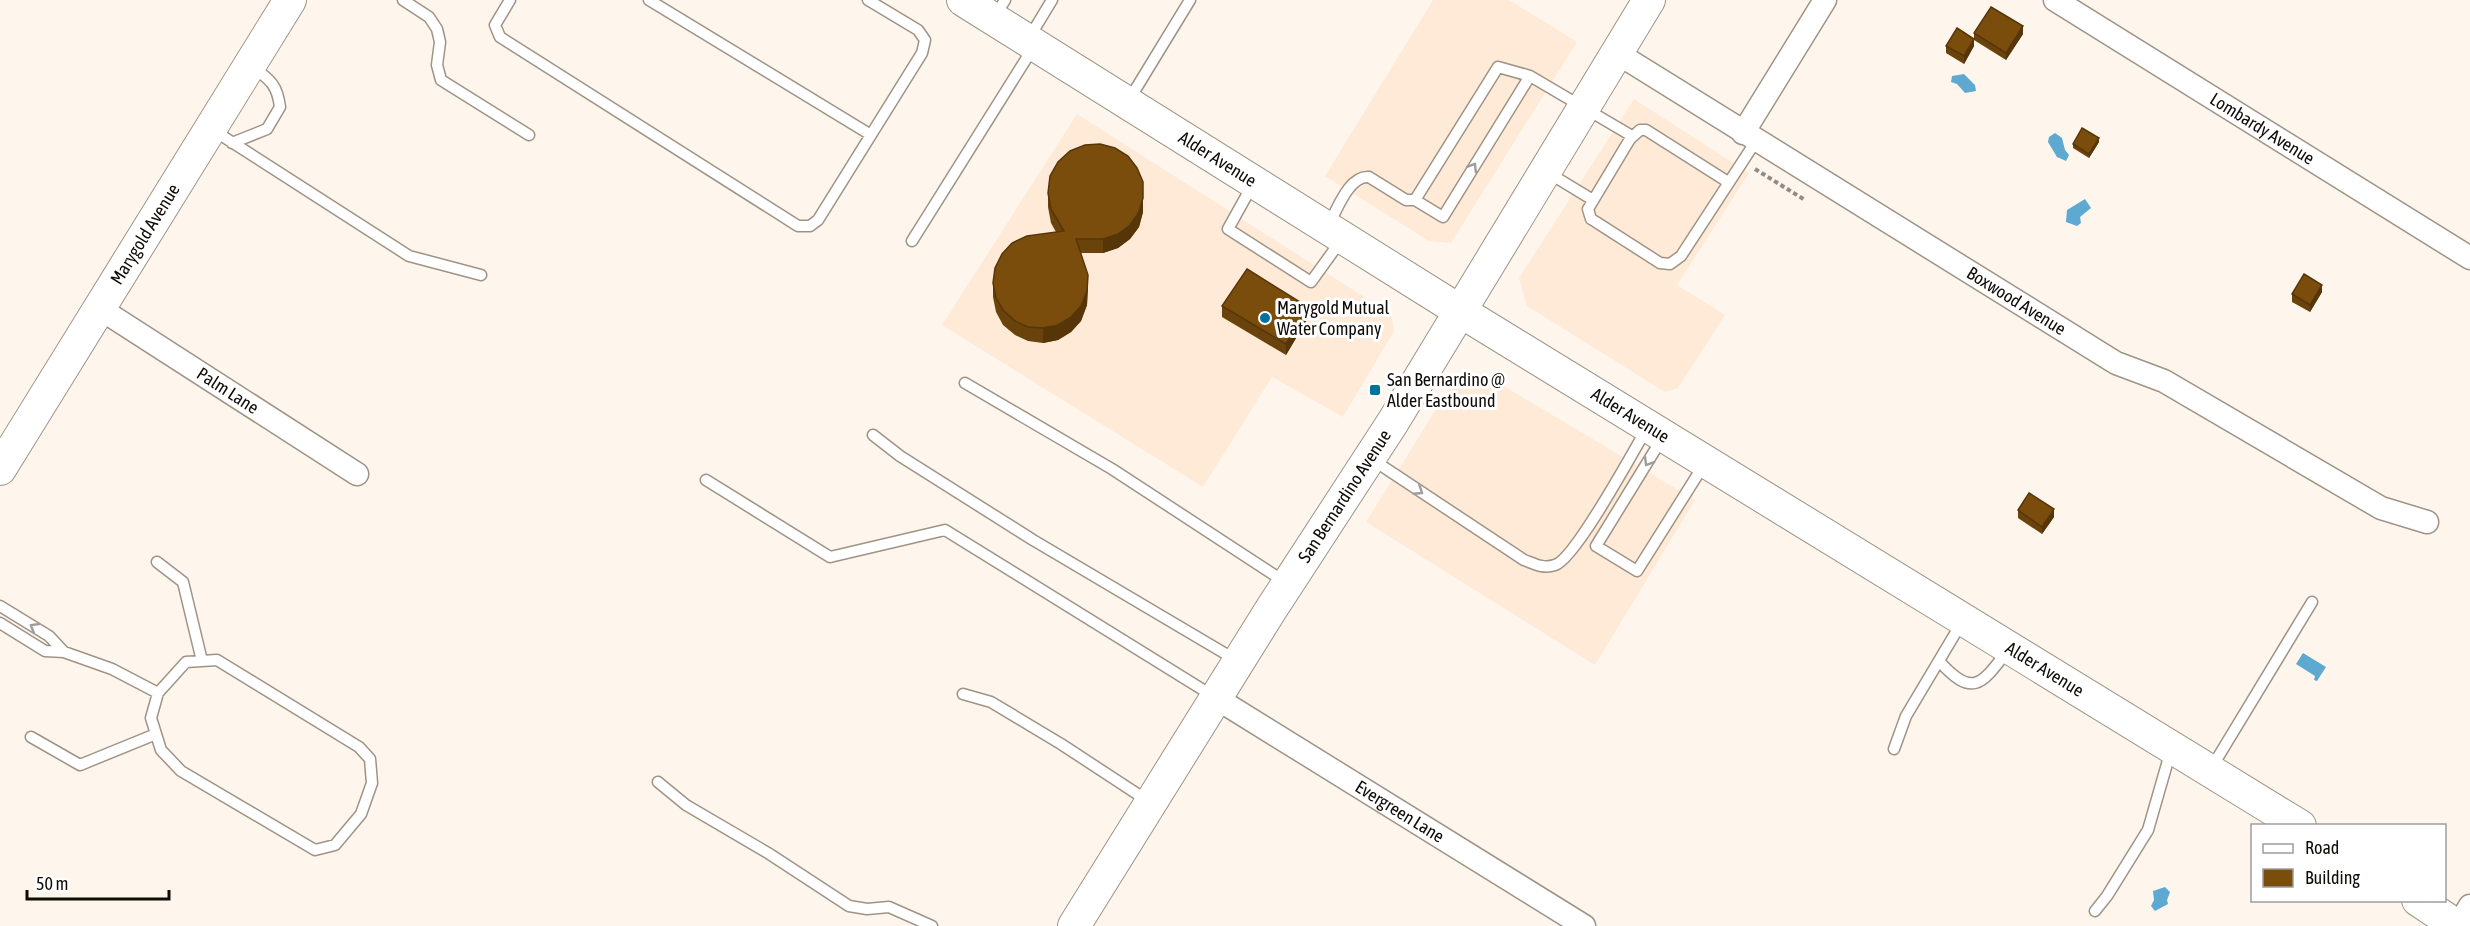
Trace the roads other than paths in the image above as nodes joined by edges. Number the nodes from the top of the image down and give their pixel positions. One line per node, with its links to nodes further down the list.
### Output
1 (290, 0): 15 (main road, Marygold Avenue)
2 (403, 0): 19 (lane)
3 (510, 0): 20 (lane)
4 (649, 0): 20 (lane)
5 (868, 0): 20 (lane)
6 (963, 0): 12 (main road, Alder Avenue)
7 (1052, 0): 13 (lane)
8 (1190, 0): 17 (lane)
9 (1825, 0): 23 (street)
10 (2055, 0): 31 (street, Lombardy Avenue)
11 (1643, 2): 14 (main road, San Bernardino Avenue)
12 (999, 10): 13 (main road, Alder Avenue)
13 (1031, 43): 17 (main road, Alder Avenue); 30 (lane)
14 (1617, 52): 18 (main road, San Bernardino Avenue); 23 (street, Boxwood Avenue)
15 (250, 64): 21 (main road, Marygold Avenue); 21 (lane)
16 (1530, 75): 18 (lane); 27 (lane); 27 (lane, one-way to 16)
17 (1128, 102): 25 (main road, Alder Avenue)
18 (1583, 108): 22 (lane); 24 (main road, San Bernardino Avenue)
19 (530, 135)
20 (871, 135)
21 (221, 136): 32 (lane); 33 (main road, Marygold Avenue)
22 (1632, 136): 26 (lane); 28 (lane)
23 (1750, 137): 26 (lane); 43 (street, Boxwood Avenue)
24 (1545, 171): 28 (lane); 34 (main road, San Bernardino Avenue)
25 (1255, 181): 29 (main road, Alder Avenue); 29 (lane)
26 (1728, 182): 28 (lane)
27 (1415, 200): 29 (lane)
28 (1593, 200)
29 (1336, 231): 34 (main road, Alder Avenue)
30 (912, 241)
31 (2470, 258)
32 (481, 275)
33 (99, 308): 40 (main road, Marygold Avenue); 41 (street, Palm Lane)
34 (1460, 311): 36 (main road, Alder Avenue); 38 (main road, San Bernardino Avenue)
35 (965, 383): 45 (lane)
36 (1657, 430): 38 (lane, one-way to 36); 39 (main road, Alder Avenue); 39 (lane, one-way to 39)
37 (873, 435): 54 (lane)
38 (1370, 459): 45 (main road, San Bernardino Avenue)
39 (1706, 460): 48 (main road, Alder Avenue)
40 (0, 469)
41 (357, 474)
42 (706, 480): 57 (lane)
43 (2427, 522)
44 (157, 562): 52 (lane)
45 (1288, 584): 54 (main road, San Bernardino Avenue)
46 (2312, 602): 62 (lane)
47 (0, 606): 51 (lane, one-way to 47)
48 (1964, 619): 50 (main road, Alder Avenue); 53 (lane)
49 (0, 623): 51 (lane)
50 (2010, 647): 53 (lane); 60 (main road, Alder Avenue)
51 (64, 652): 55 (lane)
52 (202, 661): 55 (lane); 58 (lane)
53 (1939, 661): 61 (lane)
54 (1238, 662): 57 (main road, San Bernardino Avenue)
55 (158, 693): 58 (lane)
56 (963, 694): 64 (lane)
57 (1216, 698): 64 (main road, San Bernardino Avenue); 69 (street, Evergreen Lane)
58 (156, 734): 59 (lane)
59 (31, 737)
60 (2171, 747): 62 (main road, Alder Avenue); 66 (lane)
61 (1894, 749)
62 (2210, 770): 65 (main road, Alder Avenue)
63 (658, 782): 67 (lane)
64 (1151, 802): 68 (main road, San Bernardino Avenue)
65 (2298, 824)
66 (2095, 911)
67 (932, 926)
68 (1074, 926)
69 (1584, 926)

